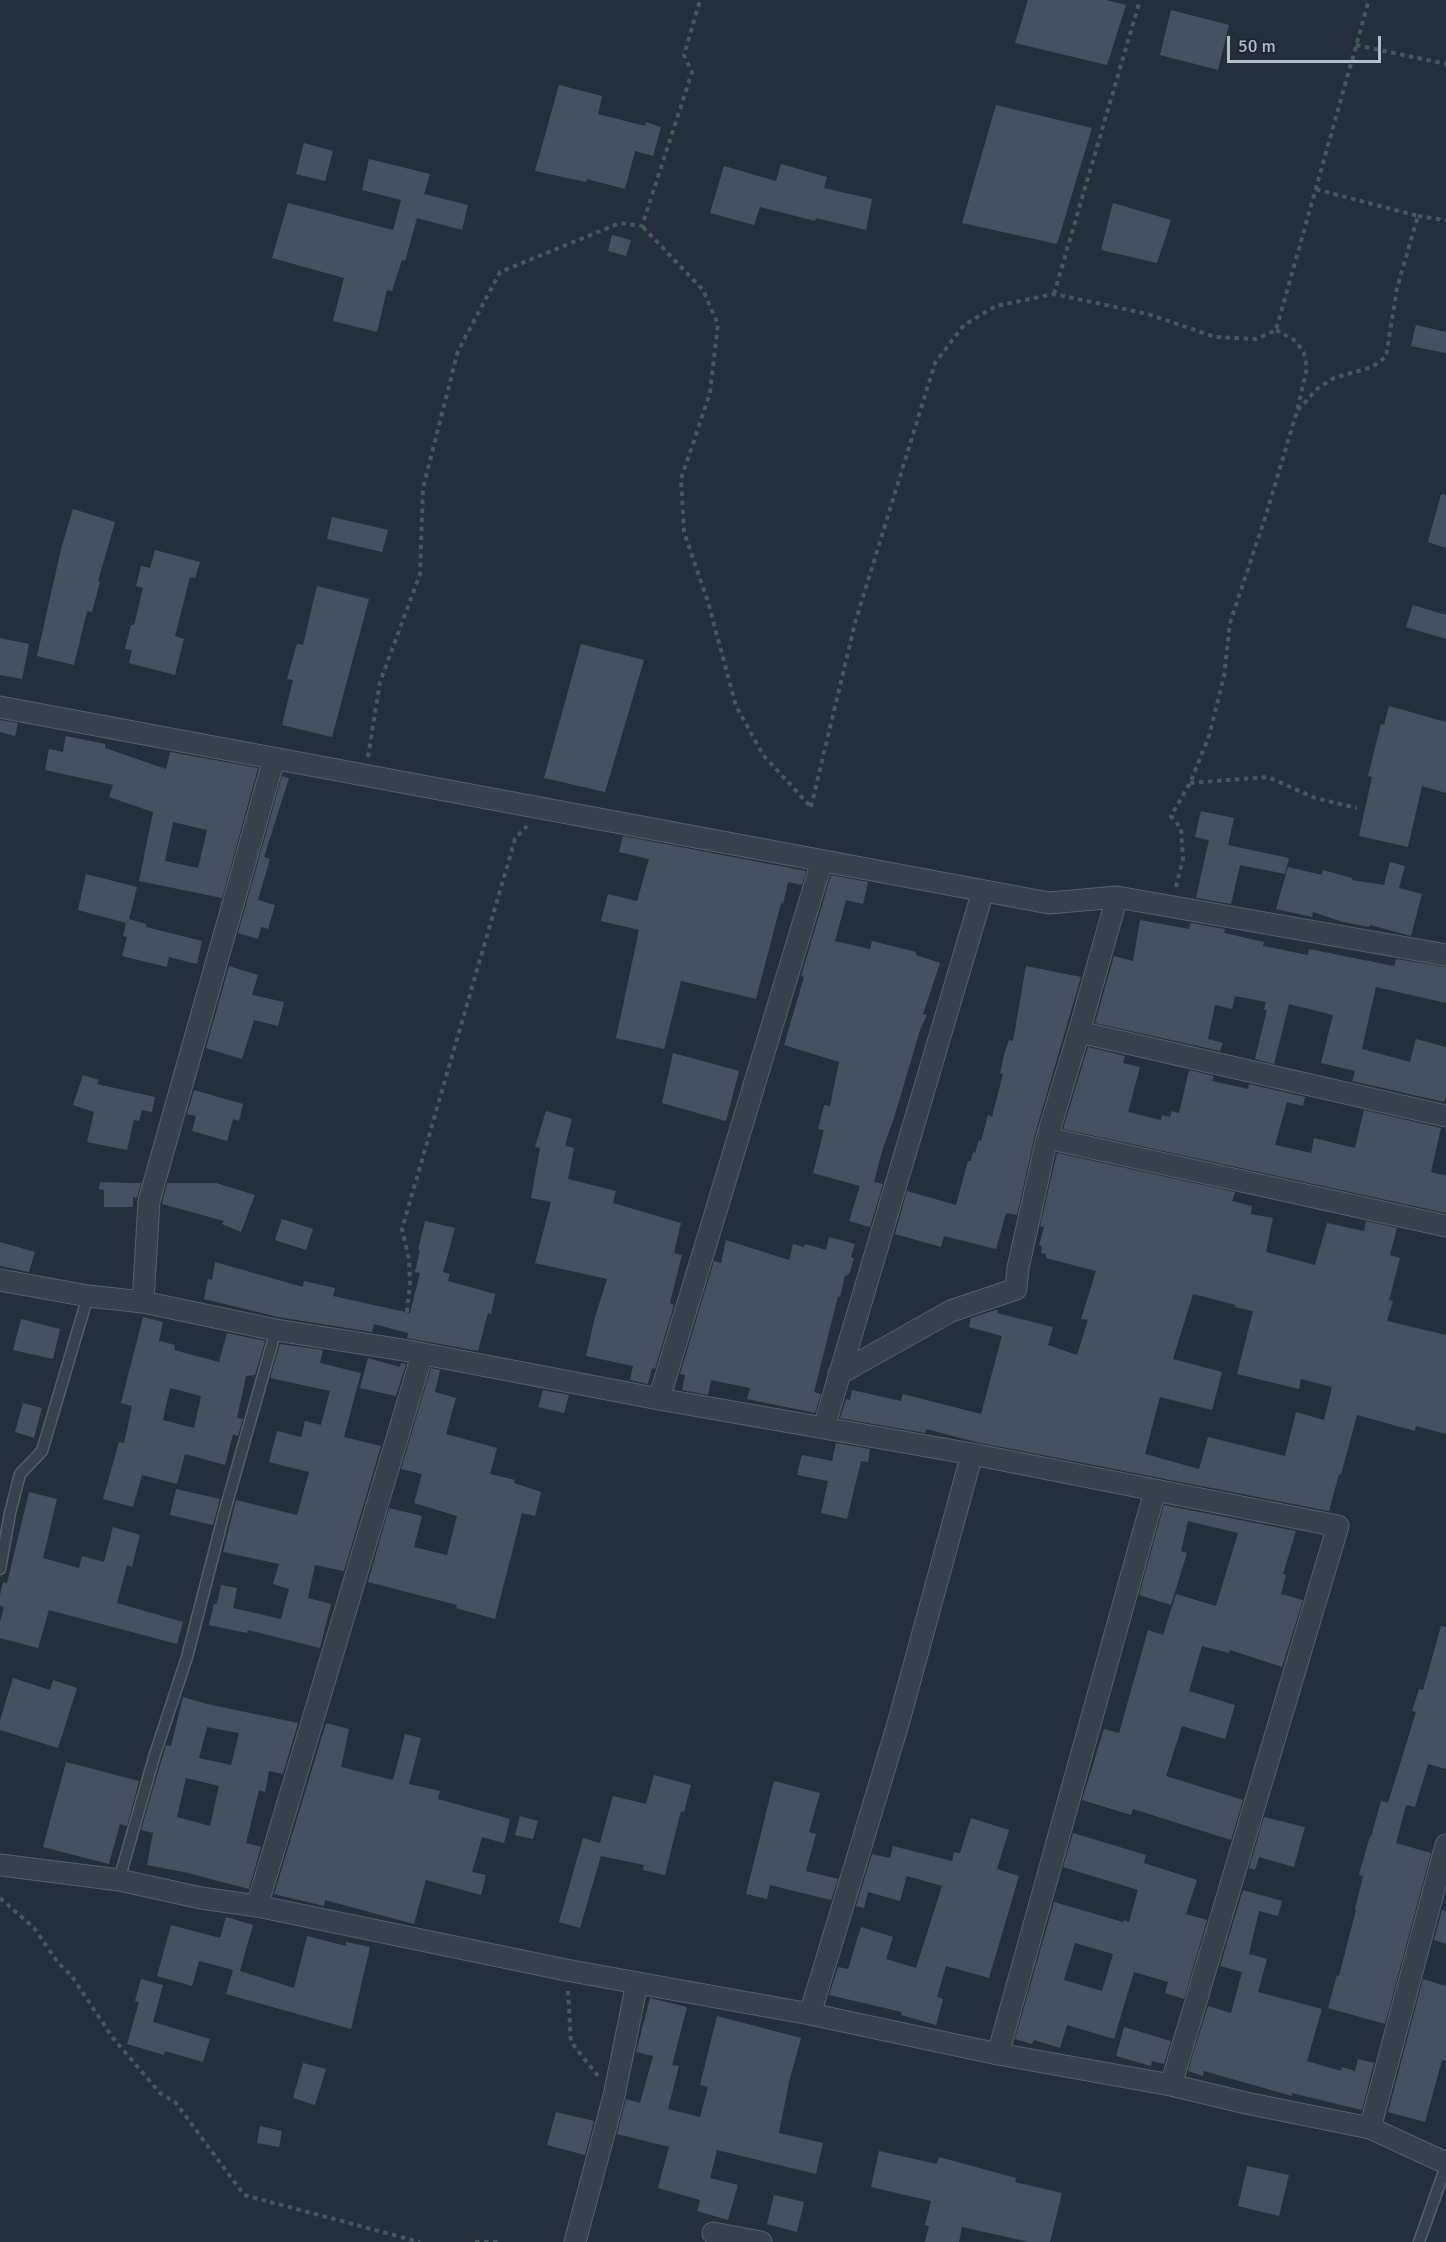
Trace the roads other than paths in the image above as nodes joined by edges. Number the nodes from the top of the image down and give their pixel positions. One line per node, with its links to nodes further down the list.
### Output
1 (0, 707): 2 (street)
2 (273, 759): 3 (street); 13 (street)
3 (822, 861): 4 (street); 17 (street)
4 (983, 891): 5 (street); 16 (street)
5 (1117, 897): 6 (street); 7 (street)
6 (1446, 955)
7 (1079, 1032): 8 (street); 9 (street)
8 (1446, 1116)
9 (1047, 1138): 10 (street); 16 (street)
10 (1446, 1226)
11 (0, 1280): 12 (street)
12 (88, 1296): 13 (street); 21 (lane)
13 (143, 1302): 14 (street)
14 (276, 1330): 15 (street); 24 (lane)
15 (412, 1353): 17 (street); 25 (street)
16 (838, 1374): 18 (street)
17 (659, 1399): 18 (street)
18 (824, 1427): 19 (street)
19 (972, 1454): 20 (street); 27 (street)
20 (1155, 1491): 28 (street); 29 (street)
21 (0, 1569)
22 (1446, 1845): 30 (street)
23 (0, 1865): 24 (street)
24 (119, 1880): 25 (street)
25 (257, 1906): 26 (street)
26 (637, 1983): 27 (street); 33 (street)
27 (810, 2014): 28 (street)
28 (998, 2054): 29 (street)
29 (1171, 2085): 30 (street)
30 (1370, 2128): 31 (street)
31 (1446, 2164): 35 (lane)
32 (713, 2233): 34 (street)
33 (575, 2242)
34 (761, 2242)
35 (1419, 2242)

